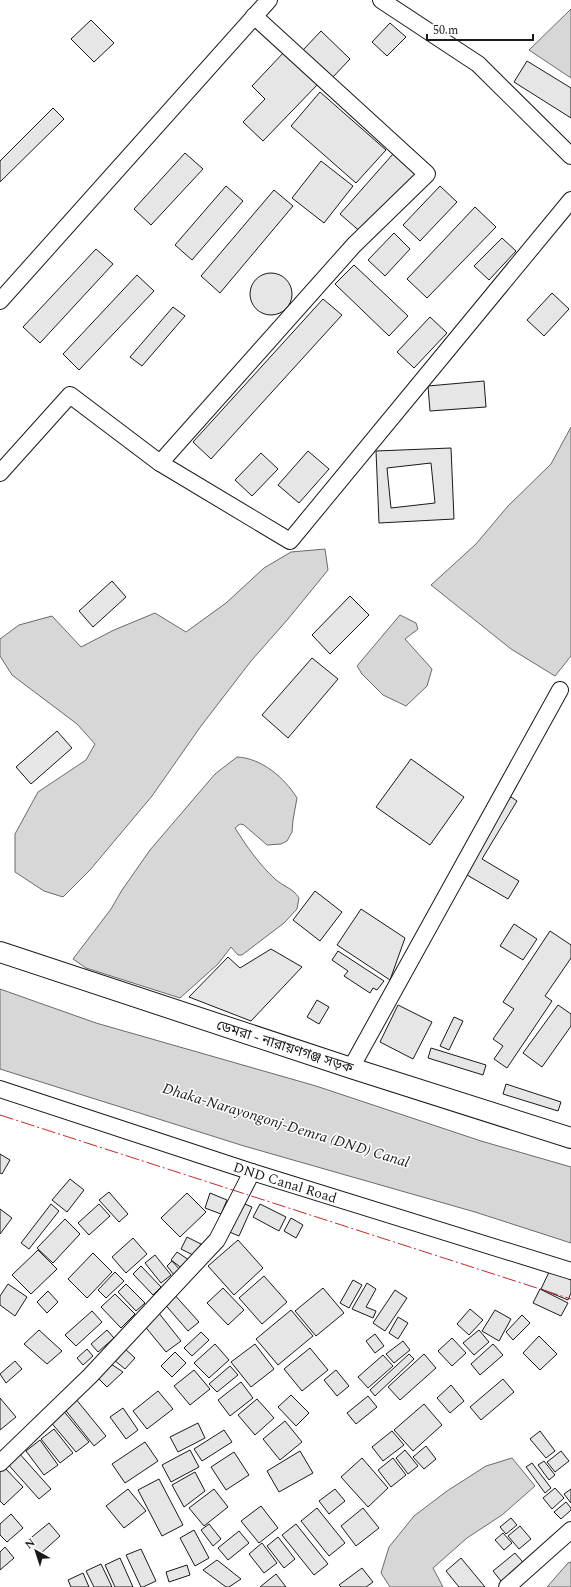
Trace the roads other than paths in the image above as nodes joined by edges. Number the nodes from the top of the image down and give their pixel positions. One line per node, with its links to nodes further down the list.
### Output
1 (269, 0): 3 (street)
2 (382, 0): 4 (street)
3 (254, 16): 6 (street); 7 (street)
4 (571, 156)
5 (571, 200): 7 (street)
6 (0, 301)
7 (160, 463): 8 (street)
8 (0, 473)
9 (560, 690): 11 (street)
10 (0, 952): 11 (main road, ডেমরা - নারায়ণগঞ্জ সড়ক)
11 (352, 1068): 13 (main road, ডেমরা - নারায়ণগঞ্জ সড়ক)
12 (0, 1089): 14 (street, DND Canal Road)
13 (571, 1138)
14 (252, 1172): 15 (street, DND Canal Road); 16 (street)
15 (571, 1271)
16 (0, 1464)
17 (571, 1530): 18 (street)
18 (507, 1587)

